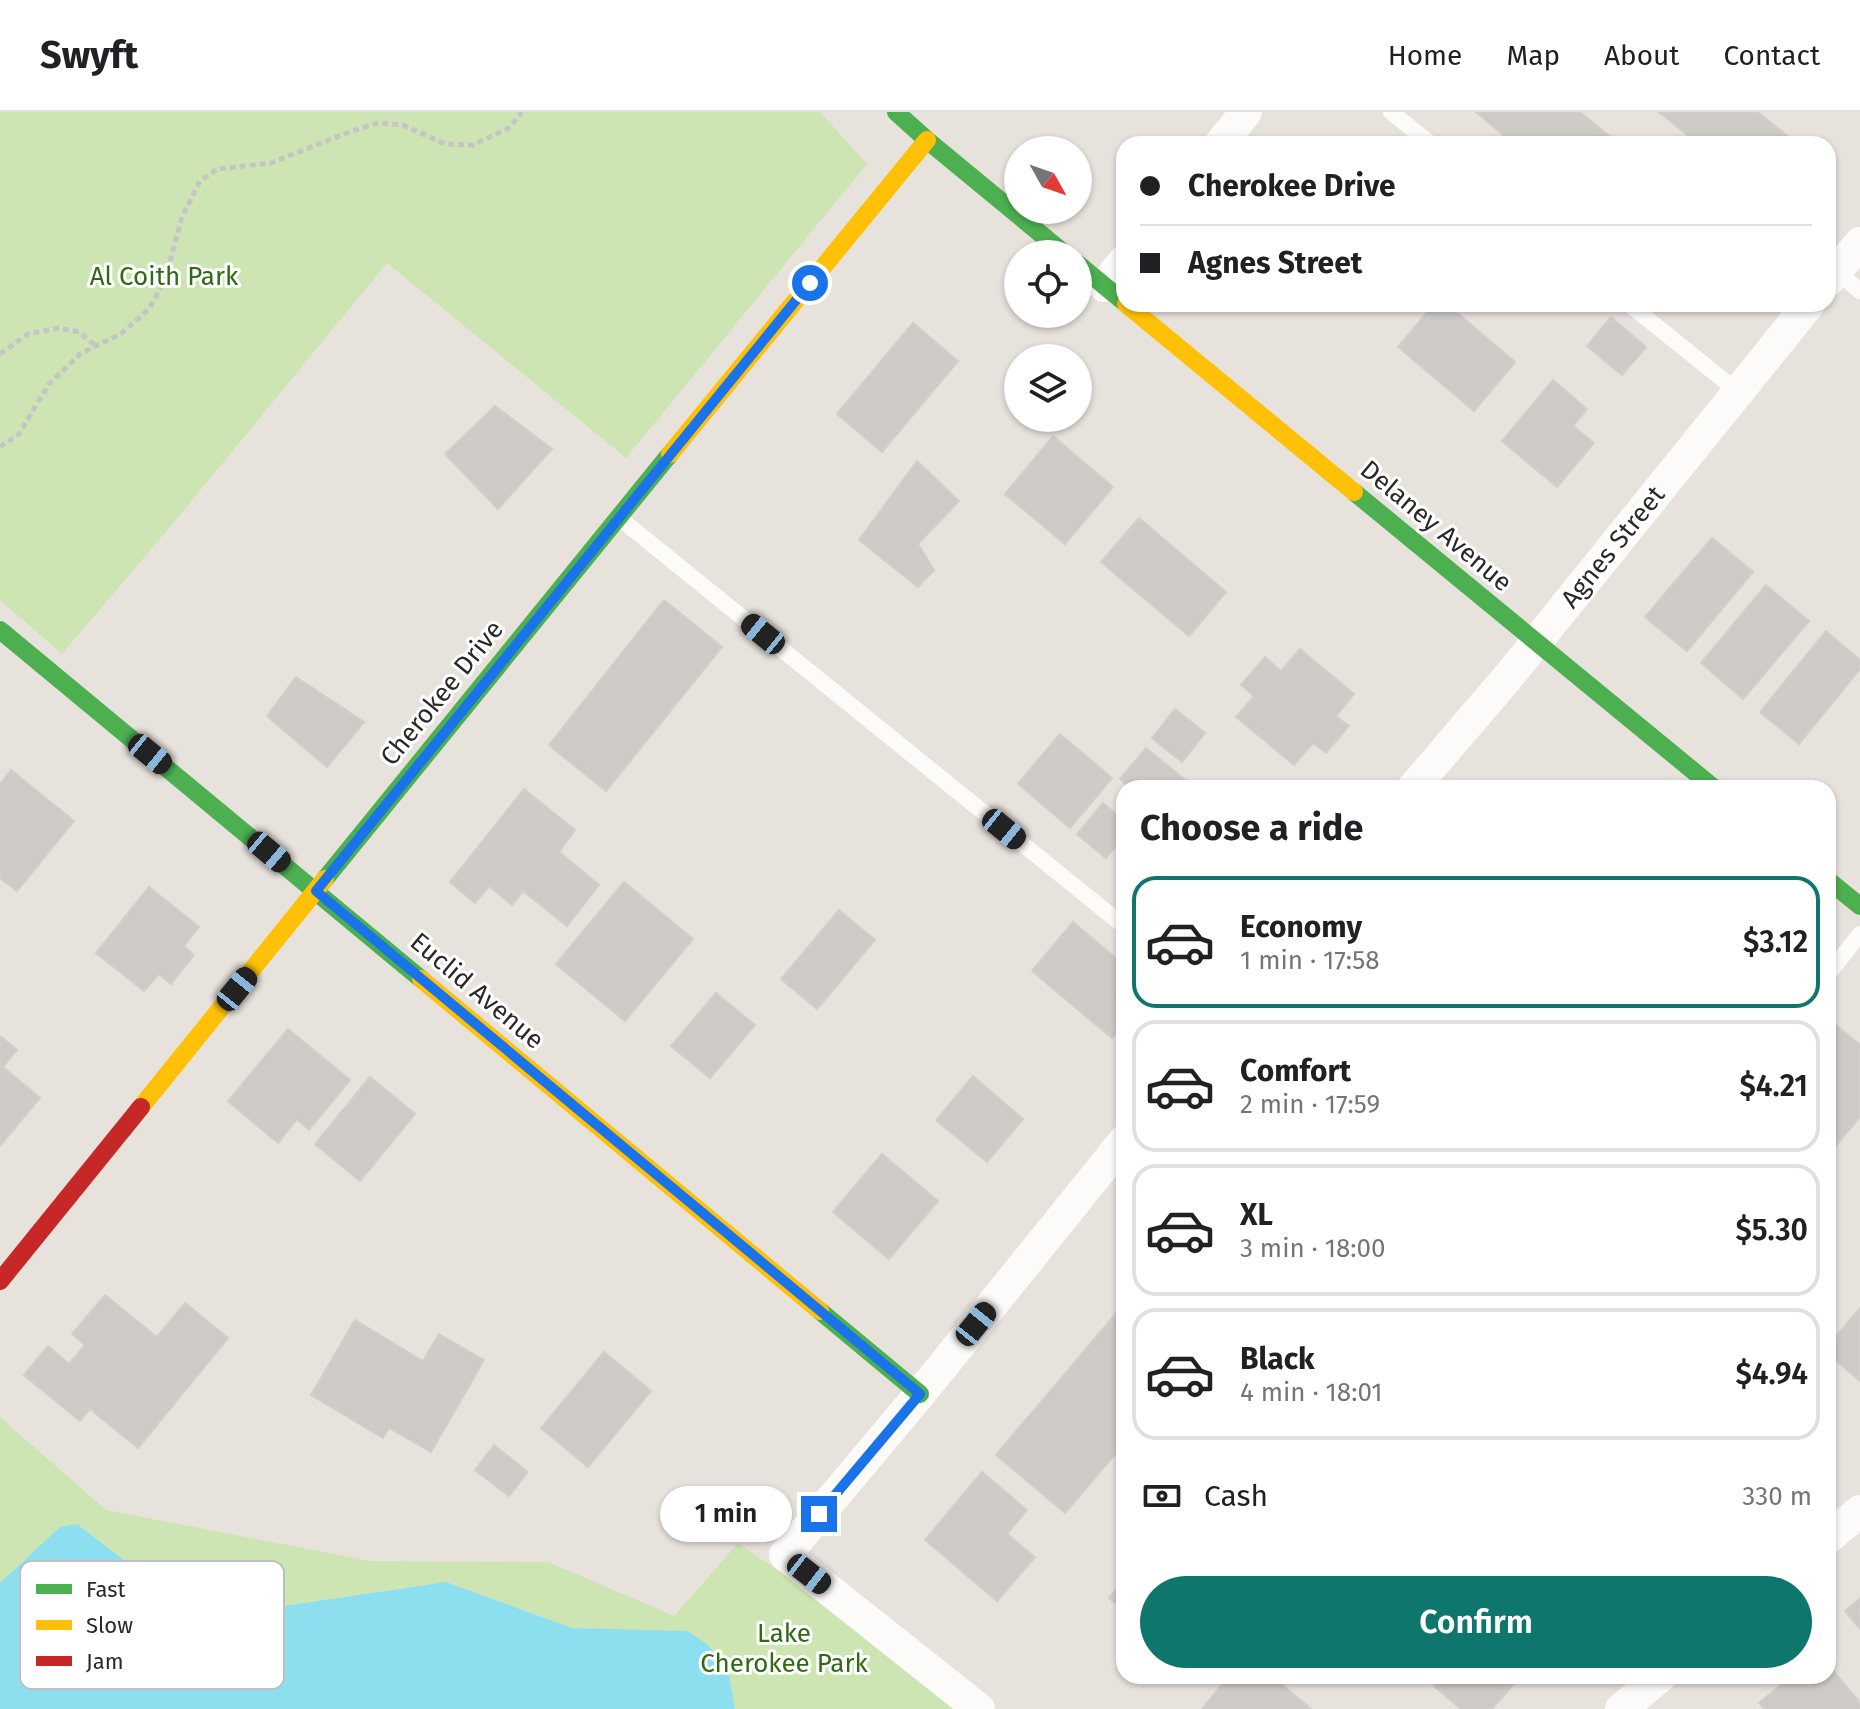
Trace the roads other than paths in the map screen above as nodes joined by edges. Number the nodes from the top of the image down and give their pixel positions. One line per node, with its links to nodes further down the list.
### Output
1 (896, 112): 6 (street)
2 (1246, 112): 4 (street)
3 (1391, 112): 5 (lane)
4 (1226, 136)
5 (1421, 136)
6 (927, 140): 7 (street); 16 (street, Cherokee Drive)
7 (1048, 240)
8 (1860, 243): 10 (street)
9 (1092, 276): 11 (street, Delaney Avenue)
10 (1841, 281)
11 (1116, 295)
12 (1136, 312): 18 (street, Delaney Avenue)
13 (1639, 312): 15 (lane)
14 (1802, 312): 15 (street, Agnes Street)
15 (1737, 391): 18 (street, Agnes Street)
16 (618, 517): 22 (street, Cherokee Drive); 24 (lane)
17 (3, 638): 22 (street, Euclid Avenue)
18 (1536, 642): 19 (street, Agnes Street); 20 (street, Delaney Avenue)
19 (1420, 780)
20 (1704, 780)
21 (1836, 886): 23 (street)
22 (316, 891): 28 (street, Cherokee Drive); 29 (street, Euclid Avenue)
23 (1860, 906)
24 (1116, 920)
25 (1860, 934): 26 (lane)
26 (1836, 964)
27 (1116, 1151): 29 (street)
28 (0, 1281)
29 (920, 1394): 33 (street)
30 (1860, 1511): 31 (street)
31 (1836, 1531)
32 (1651, 1684): 34 (street)
33 (979, 1709)
34 (1621, 1709)

